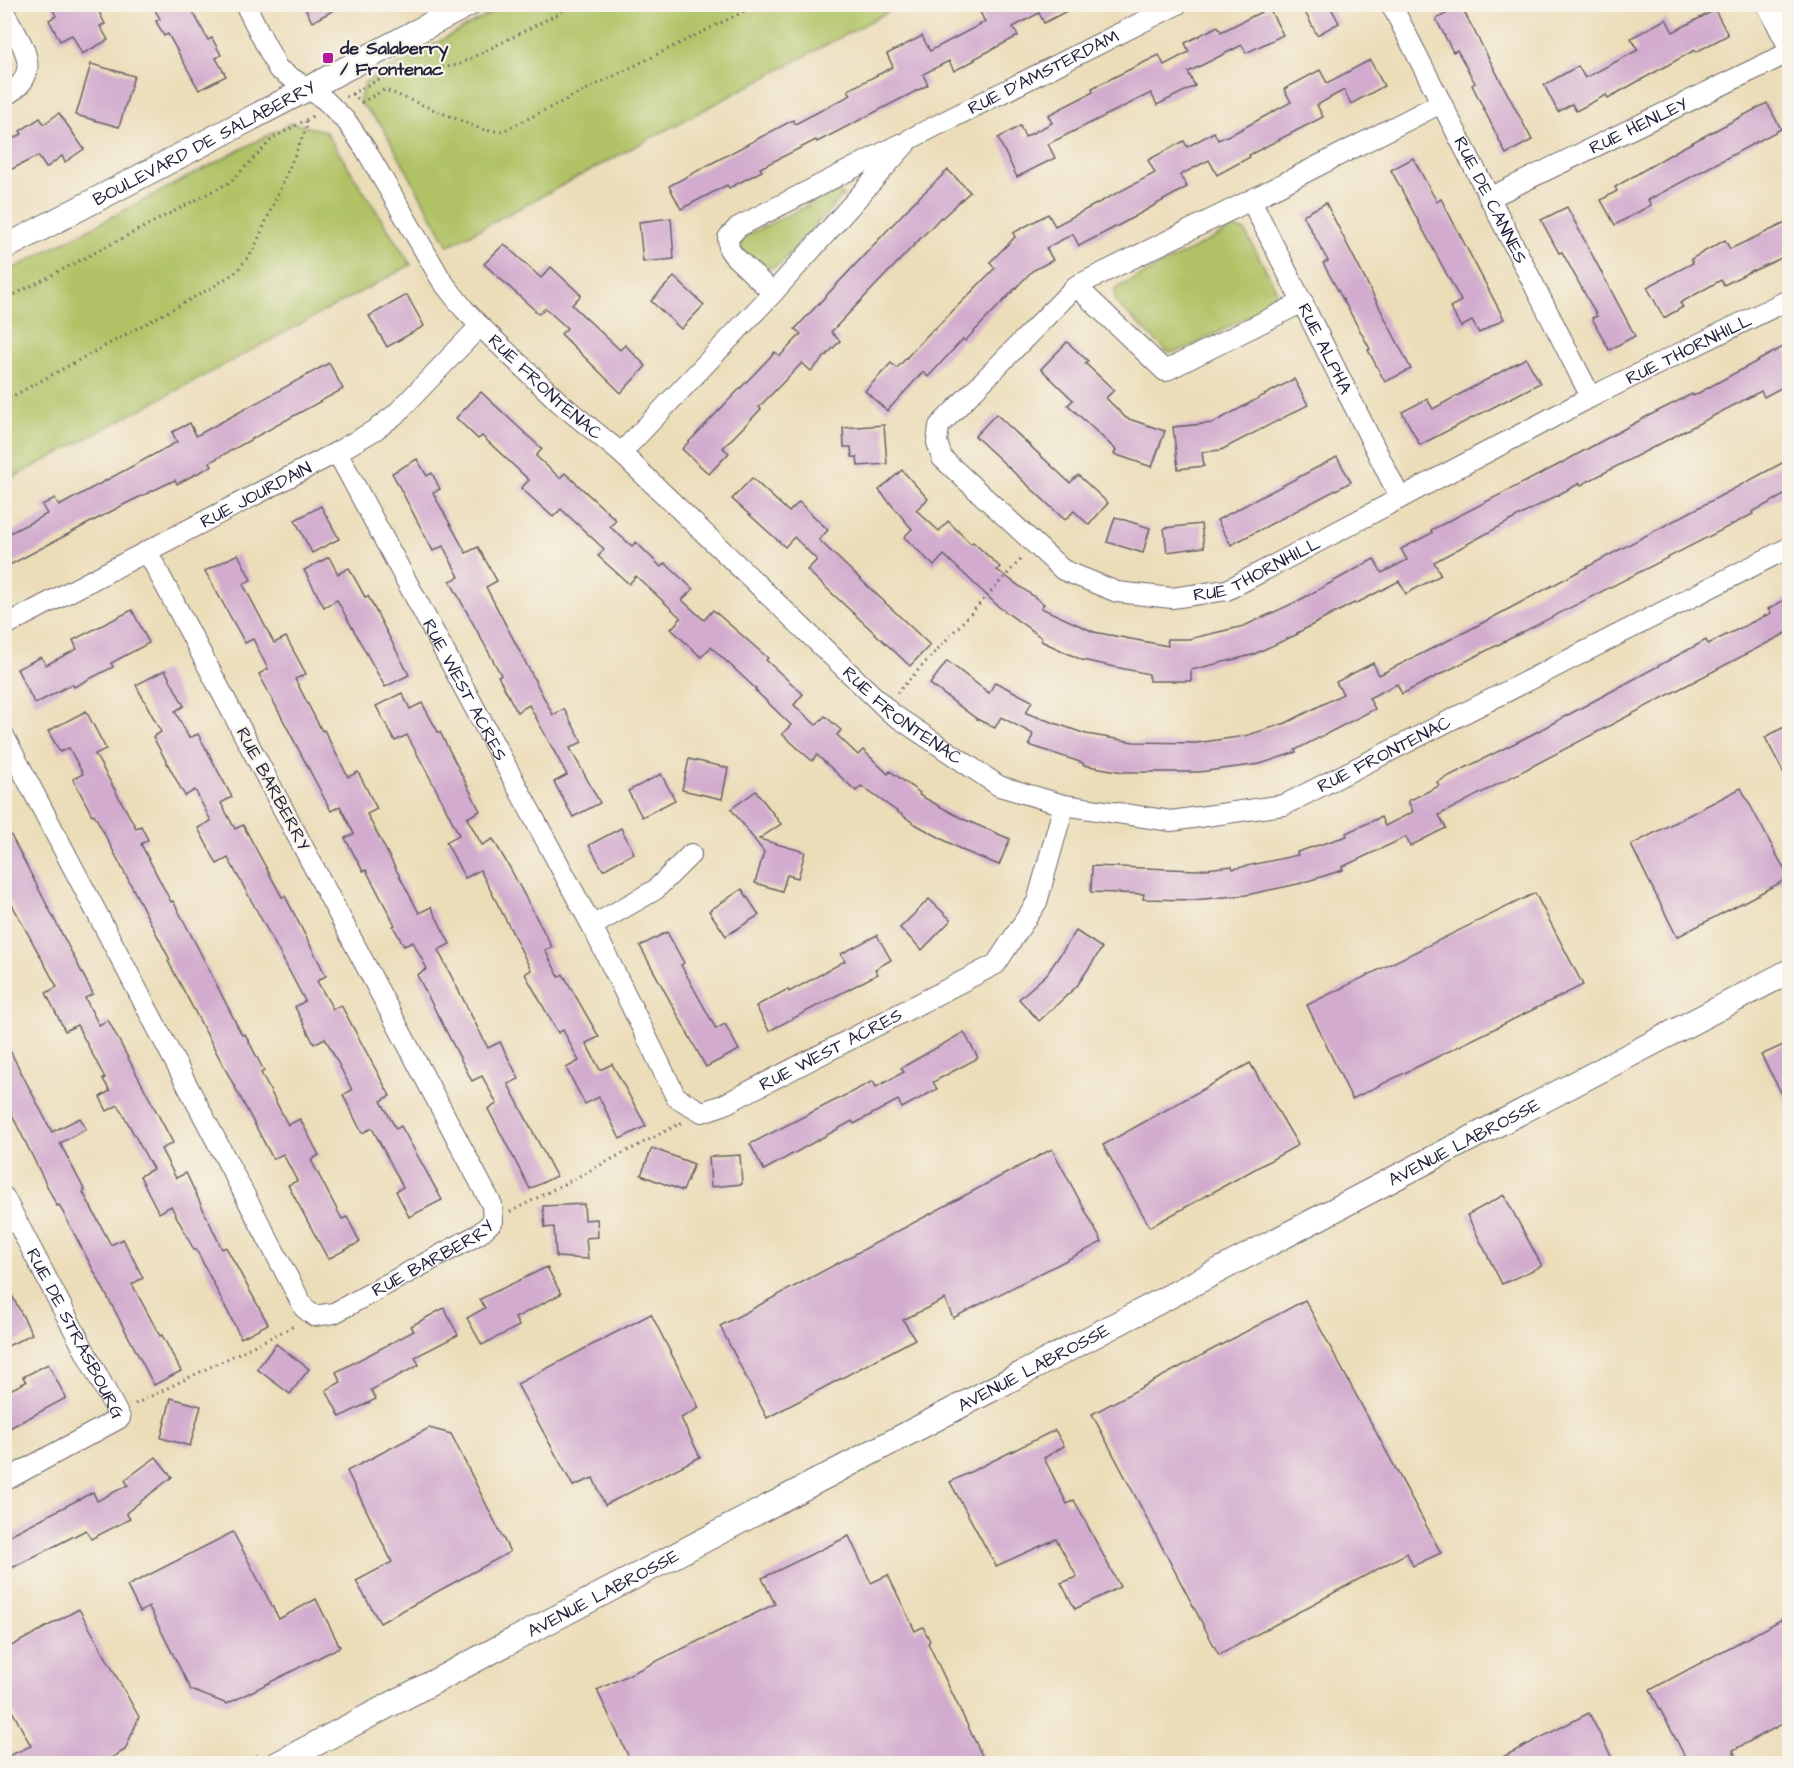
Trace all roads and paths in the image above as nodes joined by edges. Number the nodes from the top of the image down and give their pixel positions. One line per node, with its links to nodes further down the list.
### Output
1 (245, 4): 11 (street, RUE FRONTENAC)
2 (470, 4): 11 (street, BOULEVARD DE SALABERRY)
3 (577, 4): 4 (path)
4 (759, 4)
5 (1178, 4): 16 (street, RUE D'AMSTERDAM)
6 (1391, 4): 13 (street, RUE DE CANNES)
7 (1769, 4): 9 (street)
8 (4, 12): 12 (street)
9 (1790, 46)
10 (1790, 52): 17 (street, RUE HENLEY)
11 (308, 88): 19 (street, BOULEVARD DE SALABERRY); 25 (street, RUE FRONTENAC)
12 (4, 96)
13 (1441, 103): 17 (street, RUE DE CANNES); 18 (street, RUE THORNHILL)
14 (302, 122): 15 (path); 15 (path, BOULEVARD DE SALABERRY); 23 (path, BOULEVARD DE SALABERRY)
15 (306, 129): 27 (path)
16 (910, 139): 21 (street, RUE D'AMSTERDAM); 21 (street, RUE D'AMSTERDAM)
17 (1489, 198): 26 (street, RUE DE CANNES)
18 (1251, 200): 20 (street, RUE THORNHILL); 24 (street, RUE ALPHA)
19 (4, 248)
20 (1076, 286): 24 (street); 31 (street, RUE THORNHILL)
21 (773, 293): 29 (street, RUE D'AMSTERDAM)
22 (1790, 299): 26 (street, RUE THORNHILL)
23 (4, 300)
24 (1303, 302): 30 (street, RUE ALPHA)
25 (480, 326): 28 (street, RUE JOURDAIN); 29 (street, RUE FRONTENAC)
26 (1591, 397): 30 (street, RUE THORNHILL)
27 (4, 401)
28 (337, 452): 33 (street, RUE JOURDAIN); 39 (street, RUE WEST ACRES)
29 (621, 453): 35 (street, RUE FRONTENAC)
30 (1400, 498): 31 (street, RUE THORNHILL)
31 (1035, 545): 35 (path)
32 (1790, 547): 37 (street, RUE FRONTENAC)
33 (147, 551): 34 (street, RUE JOURDAIN); 43 (street, RUE BARBERRY)
34 (4, 626)
35 (886, 706): 37 (street, RUE FRONTENAC)
36 (4, 736): 44 (street)
37 (1064, 805): 41 (street, RUE WEST ACRES)
38 (691, 854): 39 (street)
39 (592, 926): 41 (street, RUE WEST ACRES)
40 (1790, 971): 47 (street, AVENUE LABROSSE)
41 (702, 1112): 43 (path)
42 (4, 1197): 45 (street, RUE DE STRASBOURG)
43 (493, 1221): 44 (street, RUE BARBERRY)
44 (314, 1316): 45 (path)
45 (117, 1413): 46 (street, RUE DE STRASBOURG)
46 (4, 1481)
47 (277, 1764)

